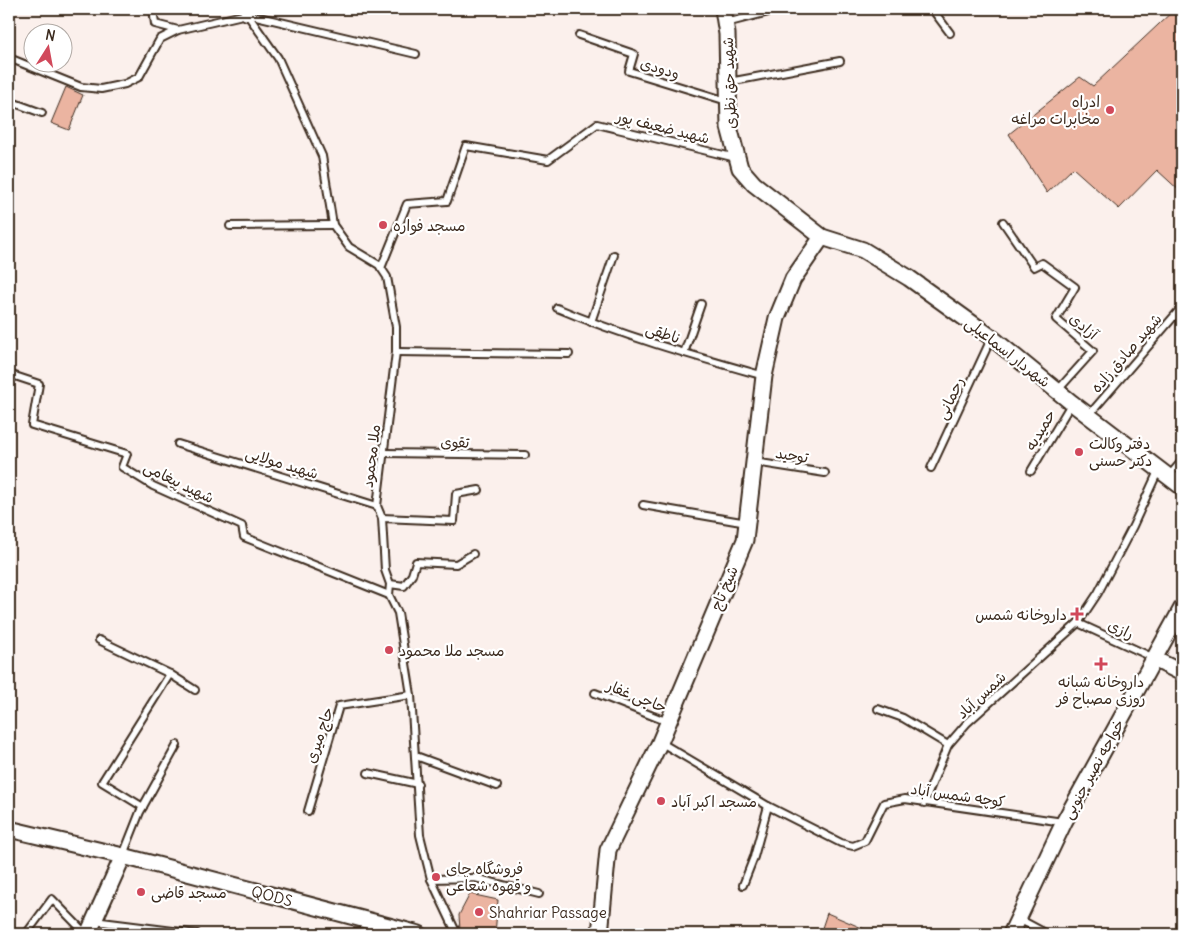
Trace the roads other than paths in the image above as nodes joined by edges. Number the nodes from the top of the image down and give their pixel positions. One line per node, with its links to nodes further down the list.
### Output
1 (153, 9): 6 (lane)
2 (780, 9): 5 (lane)
3 (932, 9): 7 (lane)
4 (246, 12): 6 (lane); 9 (lane); 18 (lane)
5 (724, 16): 12 (street, شهید حق نظری)
6 (178, 30): 10 (lane)
7 (950, 32)
8 (579, 35): 14 (lane, ودودی)
9 (416, 54)
10 (9, 58)
11 (840, 61): 12 (lane)
12 (728, 82): 14 (street, شهید حق نظری)
13 (9, 101): 15 (lane)
14 (728, 102): 16 (street, شهید حق نظری)
15 (42, 114)
16 (736, 158): 20 (street, شهید حق نظری); 22 (lane, شهید ضعیف پور)
17 (1003, 222): 33 (lane, آزادی)
18 (333, 225): 19 (lane); 22 (lane)
19 (230, 226)
20 (822, 237): 27 (street, شهردار اسماعیلی); 32 (street, شیخ تاج)
21 (614, 255): 26 (lane)
22 (381, 268): 28 (lane, ملا محمود)
23 (701, 304): 29 (lane)
24 (557, 308): 26 (lane, ناطقی)
25 (1182, 308): 35 (lane, شهید صادق زاده)
26 (591, 322): 29 (lane, ناطقی)
27 (991, 337): 33 (street, شهردار اسماعیلی); 41 (lane, رحمانی)
28 (396, 352): 30 (lane); 37 (lane, ملا محمود)
29 (684, 353): 32 (lane, ناطقی)
30 (569, 354)
31 (9, 374): 53 (lane, شهید پیغامی)
32 (764, 376): 40 (street, شیخ تاج)
33 (1058, 391): 34 (street, شهردار اسماعیلی)
34 (1072, 403): 35 (street, شهردار اسماعیلی); 42 (lane, حمیدیه)
35 (1089, 415): 43 (street, شهردار اسماعیلی)
36 (178, 444): 48 (lane, شهید مولایی)
37 (384, 453): 38 (lane, تقوی); 48 (lane, ملا محمود)
38 (525, 455)
39 (1182, 461): 43 (lane, شمس آباد)
40 (754, 462): 44 (lane, توحید); 50 (street, شیخ تاج)
41 (931, 468)
42 (1030, 471)
43 (1164, 472): 45 (street, شهردار اسماعیلی); 55 (lane, شمس آباد)
44 (825, 473)
45 (1182, 487)
46 (478, 490): 49 (lane)
47 (643, 505): 50 (lane)
48 (377, 506): 49 (lane, ملا محمود)
49 (382, 518): 52 (lane, ملا محمود)
50 (748, 524): 64 (street, شیخ تاج)
51 (473, 554): 52 (lane)
52 (390, 584): 53 (lane, ملا محمود)
53 (389, 595): 62 (lane, ملا محمود)
54 (1182, 608): 57 (street, خواجه نصیر جنوبی)
55 (1078, 623): 57 (lane, رازی); 67 (lane, شمس آباد)
56 (99, 640): 59 (lane)
57 (1154, 659): 58 (street); 76 (street, خواجه نصیر جنوبی)
58 (1182, 673)
59 (170, 674): 60 (lane); 73 (lane)
60 (195, 690)
61 (595, 693): 64 (lane, حاجی غفار)
62 (411, 695): 68 (lane, ملا محمود); 75 (lane, حاج میری)
63 (878, 709): 67 (lane)
64 (669, 722): 65 (street, شیخ تاج)
65 (660, 742): 74 (lane, کوچه شمس آباد); 88 (street, شیخ تاج)
66 (177, 745): 73 (lane)
67 (948, 745): 72 (lane, شمس آباد)
68 (416, 756): 70 (lane, ملا محمود); 71 (lane)
69 (368, 774): 70 (lane)
70 (418, 784): 79 (lane, ملا محمود)
71 (497, 786)
72 (924, 803): 74 (lane, کوچه شمس آباد); 76 (lane, کوچه شمس آباد)
73 (144, 806): 78 (lane)
74 (768, 806): 80 (lane)
75 (308, 811)
76 (1064, 822): 82 (street, خواجه نصیر جنوبی)
77 (9, 830): 78 (street, QODS)
78 (123, 856): 83 (street); 86 (street, QODS)
79 (431, 879): 81 (lane); 87 (lane, ملا محمود)
80 (743, 885)
81 (539, 894)
82 (1019, 919): 89 (street, خواجه نصیر جنوبی); 90 (lane)
83 (89, 930): 84 (lane); 85 (lane)
84 (26, 934)
85 (197, 934)
86 (419, 934)
87 (457, 934)
88 (600, 934)
89 (1011, 934)
90 (1047, 934)

